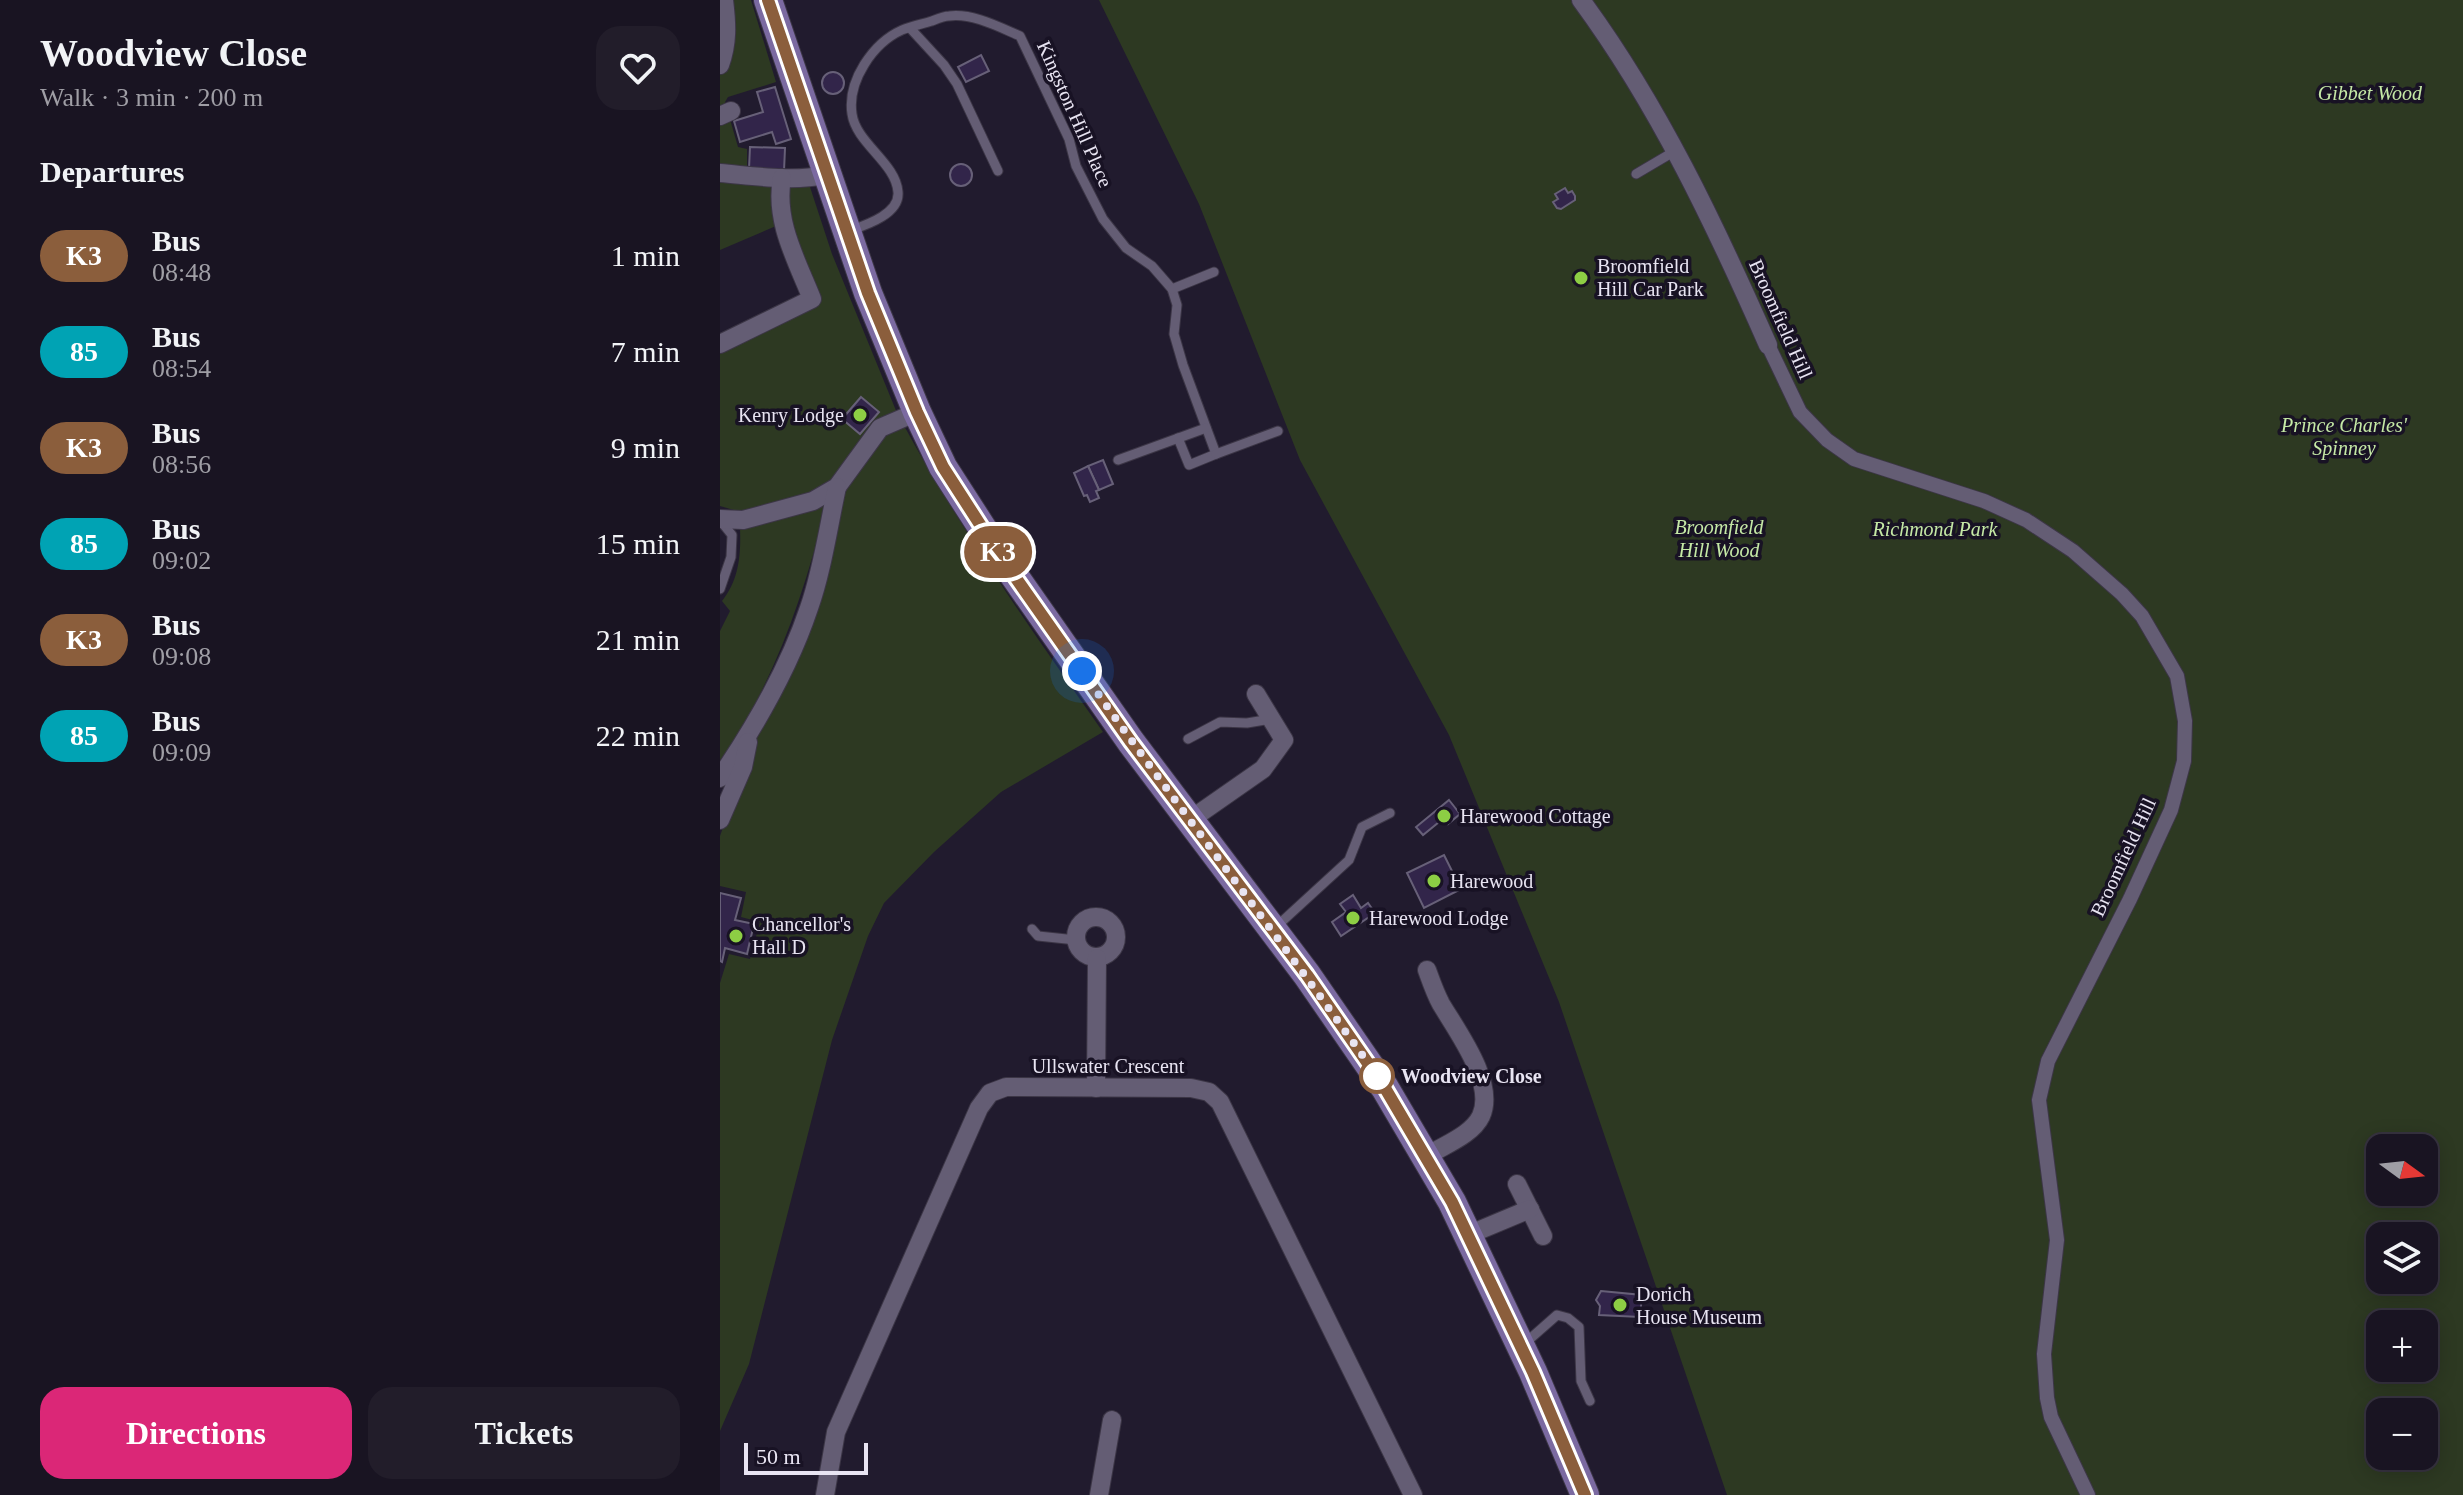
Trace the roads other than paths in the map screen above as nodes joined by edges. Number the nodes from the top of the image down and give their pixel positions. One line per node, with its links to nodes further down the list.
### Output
1 (724, 0): 5 (street)
2 (768, 0): 10 (main road)
3 (1581, 0): 6 (street, Broomfield Hill)
4 (910, 28): 7 (lane); 12 (lane, Kingston Hill Place); 14 (lane, Kingston Hill Place)
5 (720, 65)
6 (1675, 151): 9 (lane); 16 (street, Broomfield Hill)
7 (998, 171)
8 (720, 173): 11 (street)
9 (1636, 174)
10 (826, 175): 11 (street); 12 (main road)
11 (782, 178): 15 (street)
12 (846, 232): 17 (main road)
13 (1214, 272): 14 (lane)
14 (1172, 289): 18 (lane)
15 (720, 344)
16 (1768, 345): 52 (street, Broomfield Hill)
17 (917, 412): 23 (street); 32 (main road)
18 (1206, 428): 20 (lane); 21 (lane)
19 (1278, 431): 21 (lane)
20 (1178, 438): 21 (lane); 22 (lane)
21 (1216, 454)
22 (1118, 460)
23 (837, 487): 24 (street); 28 (street)
24 (720, 519): 25 (lane)
25 (720, 589)
26 (1256, 694): 27 (street)
27 (1271, 719): 29 (lane); 32 (street)
28 (749, 735): 30 (street); 33 (street)
29 (1188, 739)
30 (720, 778)
31 (1390, 813): 35 (lane)
32 (1185, 814): 35 (main road)
33 (720, 820)
34 (1032, 929): 36 (lane)
35 (1272, 931): 40 (main road)
36 (1076, 940): 37 (street); 37 (street)
37 (1097, 958): 39 (street)
38 (1427, 970): 40 (street)
39 (1096, 1088): 48 (street, Ullswater Crescent); 50 (street, Ullswater Crescent)
40 (1427, 1156): 43 (main road)
41 (1517, 1184): 42 (street)
42 (1530, 1209): 43 (street); 44 (street)
43 (1468, 1235): 45 (main road)
44 (1543, 1236)
45 (1521, 1347): 46 (lane); 51 (main road)
46 (1590, 1401)
47 (1112, 1420): 49 (street)
48 (825, 1495)
49 (1099, 1495)
50 (1413, 1495)
51 (1585, 1495)
52 (2088, 1495)

